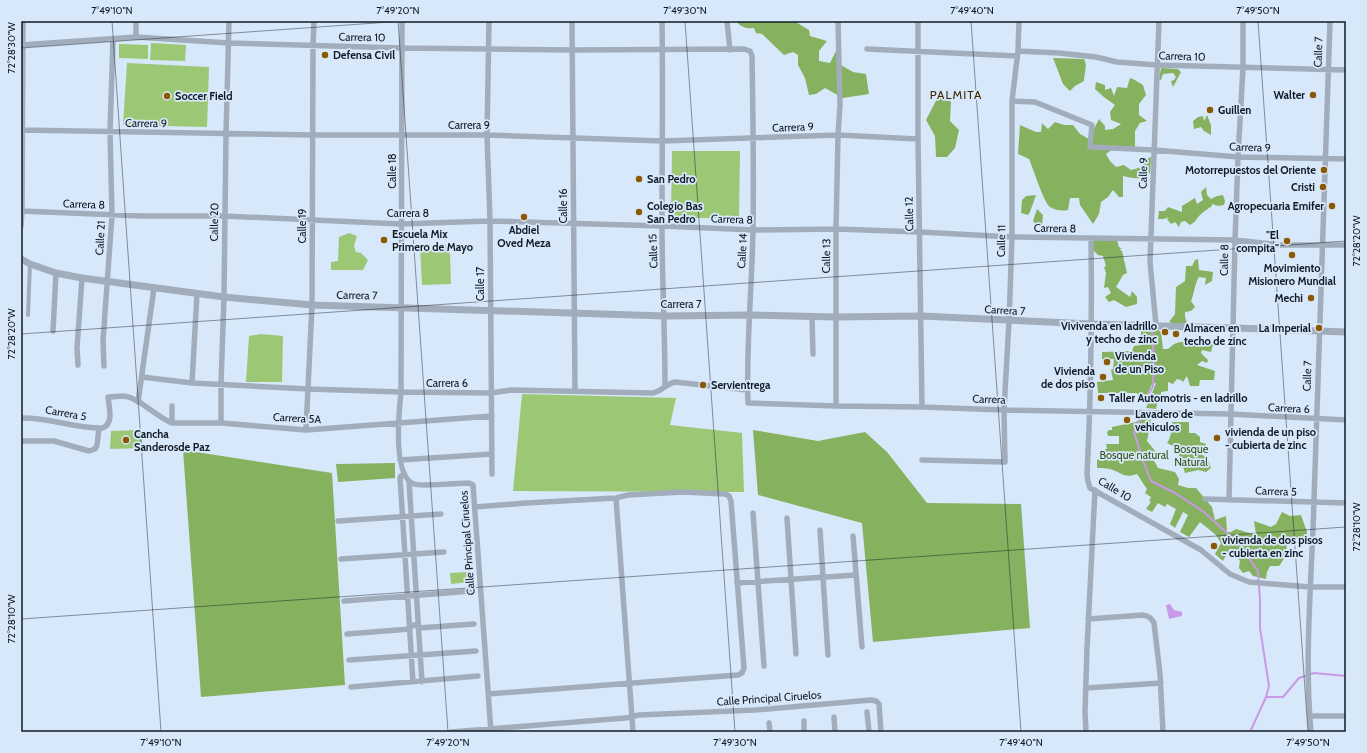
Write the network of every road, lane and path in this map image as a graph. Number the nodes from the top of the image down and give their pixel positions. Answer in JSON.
{"nodes":[{"id":1,"x":24,"y":21,"type":"edge"},
{"id":2,"x":136,"y":21,"type":"edge"},
{"id":3,"x":229,"y":21,"type":"edge"},
{"id":4,"x":314,"y":21,"type":"edge"},
{"id":5,"x":402,"y":21,"type":"edge"},
{"id":6,"x":489,"y":21,"type":"edge"},
{"id":7,"x":572,"y":21,"type":"edge"},
{"id":8,"x":662,"y":21,"type":"edge"},
{"id":9,"x":727,"y":21,"type":"edge"},
{"id":10,"x":918,"y":21,"type":"edge"},
{"id":11,"x":1019,"y":21,"type":"edge"},
{"id":12,"x":1159,"y":21,"type":"edge"},
{"id":13,"x":1243,"y":21,"type":"edge"},
{"id":14,"x":1330,"y":21,"type":"edge"},
{"id":15,"x":838,"y":24,"type":"edge"},
{"id":16,"x":136,"y":37,"type":"junction"},
{"id":17,"x":113,"y":39,"type":"junction"},
{"id":18,"x":229,"y":43,"type":"junction"},
{"id":19,"x":22,"y":45,"type":"edge"},
{"id":20,"x":313,"y":46,"type":"junction"},
{"id":21,"x":402,"y":48,"type":"junction"},
{"id":22,"x":488,"y":49,"type":"junction"},
{"id":23,"x":867,"y":49,"type":"dead end"},
{"id":24,"x":572,"y":50,"type":"junction"},
{"id":25,"x":662,"y":50,"type":"junction"},
{"id":26,"x":730,"y":50,"type":"junction"},
{"id":27,"x":750,"y":51,"type":"joint"},
{"id":28,"x":918,"y":51,"type":"junction"},
{"id":29,"x":1017,"y":54,"type":"junction"},
{"id":30,"x":1156,"y":65,"type":"junction"},
{"id":31,"x":1243,"y":68,"type":"junction"},
{"id":32,"x":1328,"y":69,"type":"junction"},
{"id":33,"x":1346,"y":70,"type":"edge"},
{"id":34,"x":1012,"y":101,"type":"junction"},
{"id":35,"x":22,"y":130,"type":"edge"},
{"id":36,"x":110,"y":132,"type":"junction"},
{"id":37,"x":226,"y":134,"type":"junction"},
{"id":38,"x":313,"y":135,"type":"junction"},
{"id":39,"x":402,"y":135,"type":"junction"},
{"id":40,"x":486,"y":135,"type":"junction"},
{"id":41,"x":838,"y":135,"type":"junction"},
{"id":42,"x":573,"y":138,"type":"junction"},
{"id":43,"x":753,"y":138,"type":"junction"},
{"id":44,"x":918,"y":139,"type":"junction"},
{"id":45,"x":663,"y":141,"type":"junction"},
{"id":46,"x":1154,"y":150,"type":"junction"},
{"id":47,"x":1238,"y":157,"type":"junction"},
{"id":48,"x":1325,"y":159,"type":"junction"},
{"id":49,"x":1346,"y":159,"type":"edge"},
{"id":50,"x":22,"y":211,"type":"edge"},
{"id":51,"x":112,"y":215,"type":"junction"},
{"id":52,"x":224,"y":216,"type":"junction"},
{"id":53,"x":312,"y":219,"type":"junction"},
{"id":54,"x":490,"y":221,"type":"junction"},
{"id":55,"x":574,"y":223,"type":"junction"},
{"id":56,"x":402,"y":224,"type":"junction"},
{"id":57,"x":21,"y":226,"type":"edge"},
{"id":58,"x":662,"y":226,"type":"junction"},
{"id":59,"x":836,"y":229,"type":"junction"},
{"id":60,"x":753,"y":230,"type":"junction"},
{"id":61,"x":920,"y":232,"type":"junction"},
{"id":62,"x":1012,"y":237,"type":"junction"},
{"id":63,"x":1091,"y":238,"type":"junction"},
{"id":64,"x":1151,"y":239,"type":"junction"},
{"id":65,"x":1235,"y":240,"type":"junction"},
{"id":66,"x":1322,"y":245,"type":"junction"},
{"id":67,"x":1346,"y":246,"type":"edge"},
{"id":68,"x":21,"y":259,"type":"edge"},
{"id":69,"x":30,"y":264,"type":"junction"},
{"id":70,"x":56,"y":273,"type":"junction"},
{"id":71,"x":82,"y":278,"type":"junction"},
{"id":72,"x":108,"y":281,"type":"junction"},
{"id":73,"x":154,"y":288,"type":"junction"},
{"id":74,"x":197,"y":294,"type":"junction"},
{"id":75,"x":224,"y":297,"type":"junction"},
{"id":76,"x":312,"y":305,"type":"junction"},
{"id":77,"x":401,"y":307,"type":"junction"},
{"id":78,"x":490,"y":310,"type":"junction"},
{"id":79,"x":574,"y":313,"type":"junction"},
{"id":80,"x":28,"y":315,"type":"dead end"},
{"id":81,"x":749,"y":315,"type":"junction"},
{"id":82,"x":665,"y":316,"type":"junction"},
{"id":83,"x":812,"y":316,"type":"junction"},
{"id":84,"x":921,"y":316,"type":"junction"},
{"id":85,"x":835,"y":317,"type":"junction"},
{"id":86,"x":1009,"y":321,"type":"junction"},
{"id":87,"x":1092,"y":324,"type":"junction"},
{"id":88,"x":1156,"y":325,"type":"junction"},
{"id":89,"x":1234,"y":328,"type":"junction"},
{"id":90,"x":53,"y":331,"type":"dead end"},
{"id":91,"x":1319,"y":331,"type":"junction"},
{"id":92,"x":1346,"y":332,"type":"edge"},
{"id":93,"x":813,"y":354,"type":"dead end"},
{"id":94,"x":78,"y":365,"type":"dead end"},
{"id":95,"x":104,"y":366,"type":"dead end"},
{"id":96,"x":142,"y":377,"type":"junction"},
{"id":97,"x":192,"y":383,"type":"junction"},
{"id":98,"x":220,"y":384,"type":"junction"},
{"id":99,"x":665,"y":385,"type":"junction"},
{"id":100,"x":308,"y":389,"type":"junction"},
{"id":101,"x":747,"y":390,"type":"junction"},
{"id":102,"x":575,"y":391,"type":"junction"},
{"id":103,"x":401,"y":392,"type":"junction"},
{"id":104,"x":491,"y":393,"type":"junction"},
{"id":105,"x":138,"y":402,"type":"junction"},
{"id":106,"x":748,"y":403,"type":"joint"},
{"id":107,"x":172,"y":406,"type":"dead end"},
{"id":108,"x":836,"y":406,"type":"junction"},
{"id":109,"x":922,"y":407,"type":"junction"},
{"id":110,"x":1004,"y":410,"type":"junction"},
{"id":111,"x":1090,"y":411,"type":"junction"},
{"id":112,"x":1230,"y":414,"type":"junction"},
{"id":113,"x":492,"y":416,"type":"junction"},
{"id":114,"x":21,"y":418,"type":"edge"},
{"id":115,"x":1315,"y":419,"type":"junction"},
{"id":116,"x":1346,"y":420,"type":"edge"},
{"id":117,"x":172,"y":423,"type":"junction"},
{"id":118,"x":220,"y":423,"type":"junction"},
{"id":119,"x":398,"y":423,"type":"junction"},
{"id":120,"x":108,"y":426,"type":"joint"},
{"id":121,"x":99,"y":428,"type":"junction"},
{"id":122,"x":306,"y":430,"type":"junction"},
{"id":123,"x":21,"y":441,"type":"edge"},
{"id":124,"x":492,"y":454,"type":"junction"},
{"id":125,"x":400,"y":460,"type":"junction"},
{"id":126,"x":922,"y":460,"type":"dead end"},
{"id":127,"x":404,"y":473,"type":"junction"},
{"id":128,"x":492,"y":474,"type":"dead end"},
{"id":129,"x":409,"y":481,"type":"junction"},
{"id":130,"x":409,"y":488,"type":"junction"},
{"id":131,"x":402,"y":489,"type":"junction"},
{"id":132,"x":1095,"y":490,"type":"junction"},
{"id":133,"x":616,"y":498,"type":"junction"},
{"id":134,"x":1206,"y":499,"type":"dead end"},
{"id":135,"x":1229,"y":499,"type":"junction"},
{"id":136,"x":1314,"y":502,"type":"junction"},
{"id":137,"x":1346,"y":503,"type":"edge"},
{"id":138,"x":475,"y":507,"type":"junction"},
{"id":139,"x":753,"y":513,"type":"dead end"},
{"id":140,"x":441,"y":514,"type":"dead end"},
{"id":141,"x":412,"y":516,"type":"junction"},
{"id":142,"x":403,"y":517,"type":"junction"},
{"id":143,"x":787,"y":518,"type":"dead end"},
{"id":144,"x":338,"y":521,"type":"dead end"},
{"id":145,"x":820,"y":530,"type":"dead end"},
{"id":146,"x":853,"y":536,"type":"dead end"},
{"id":147,"x":444,"y":552,"type":"dead end"},
{"id":148,"x":406,"y":554,"type":"junction"},
{"id":149,"x":414,"y":554,"type":"junction"},
{"id":150,"x":341,"y":559,"type":"dead end"},
{"id":151,"x":856,"y":575,"type":"junction"},
{"id":152,"x":823,"y":577,"type":"junction"},
{"id":153,"x":791,"y":579,"type":"junction"},
{"id":154,"x":758,"y":582,"type":"junction"},
{"id":155,"x":737,"y":583,"type":"junction"},
{"id":156,"x":1310,"y":587,"type":"junction"},
{"id":157,"x":1346,"y":587,"type":"edge"},
{"id":158,"x":472,"y":591,"type":"dead end"},
{"id":159,"x":408,"y":596,"type":"junction"},
{"id":160,"x":416,"y":596,"type":"junction"},
{"id":161,"x":344,"y":601,"type":"dead end"},
{"id":162,"x":1088,"y":618,"type":"junction"},
{"id":163,"x":474,"y":624,"type":"dead end"},
{"id":164,"x":419,"y":628,"type":"junction"},
{"id":165,"x":410,"y":629,"type":"junction"},
{"id":166,"x":347,"y":634,"type":"dead end"},
{"id":167,"x":862,"y":647,"type":"dead end"},
{"id":168,"x":476,"y":651,"type":"dead end"},
{"id":169,"x":796,"y":654,"type":"dead end"},
{"id":170,"x":420,"y":655,"type":"junction"},
{"id":171,"x":828,"y":655,"type":"dead end"},
{"id":172,"x":412,"y":656,"type":"junction"},
{"id":173,"x":349,"y":660,"type":"dead end"},
{"id":174,"x":764,"y":666,"type":"dead end"},
{"id":175,"x":478,"y":676,"type":"dead end"},
{"id":176,"x":413,"y":682,"type":"junction"},
{"id":177,"x":422,"y":682,"type":"junction"},
{"id":178,"x":630,"y":682,"type":"junction"},
{"id":179,"x":1161,"y":683,"type":"junction"},
{"id":180,"x":351,"y":687,"type":"dead end"},
{"id":181,"x":1086,"y":688,"type":"junction"},
{"id":182,"x":488,"y":694,"type":"junction"},
{"id":183,"x":867,"y":712,"type":"dead end"},
{"id":184,"x":1310,"y":716,"type":"junction"},
{"id":185,"x":1346,"y":716,"type":"edge"},
{"id":186,"x":632,"y":717,"type":"junction"},
{"id":187,"x":834,"y":717,"type":"dead end"},
{"id":188,"x":804,"y":721,"type":"dead end"},
{"id":189,"x":769,"y":723,"type":"dead end"},
{"id":190,"x":491,"y":731,"type":"edge"},
{"id":191,"x":451,"y":732,"type":"edge"},
{"id":192,"x":633,"y":732,"type":"edge"},
{"id":193,"x":770,"y":732,"type":"edge"},
{"id":194,"x":804,"y":732,"type":"edge"},
{"id":195,"x":835,"y":732,"type":"edge"},
{"id":196,"x":869,"y":732,"type":"edge"},
{"id":197,"x":881,"y":732,"type":"edge"},
{"id":198,"x":1086,"y":732,"type":"edge"},
{"id":199,"x":1163,"y":732,"type":"edge"},
{"id":200,"x":1312,"y":732,"type":"edge"}],
"edges":[{"from":1,"to":19,"type":"street"},
{"from":2,"to":16,"type":"street"},
{"from":3,"to":18,"type":"street","name":"Calle 20"},
{"from":4,"to":20,"type":"street","name":"Calle 19"},
{"from":5,"to":21,"type":"street","name":"Calle 18"},
{"from":6,"to":22,"type":"street","name":"Calle 17"},
{"from":7,"to":24,"type":"street","name":"Calle 16"},
{"from":8,"to":25,"type":"street","name":"Calle 15"},
{"from":9,"to":26,"type":"street"},
{"from":10,"to":28,"type":"street","name":"Calle 12"},
{"from":11,"to":29,"type":"street","name":"Calle 11"},
{"from":12,"to":30,"type":"street","name":"Calle 9"},
{"from":13,"to":31,"type":"street","name":"Calle 8"},
{"from":14,"to":32,"type":"street","name":"Calle 7"},
{"from":15,"to":41,"type":"street","name":"Calle 13"},
{"from":16,"to":17,"type":"street","name":"Carrera 10"},
{"from":16,"to":18,"type":"street","name":"Carrera 10"},
{"from":17,"to":19,"type":"street","name":"Carrera 10"},
{"from":17,"to":36,"type":"street","name":"Calle 21"},
{"from":18,"to":20,"type":"street","name":"Carrera 10"},
{"from":18,"to":37,"type":"street","name":"Calle 20"},
{"from":19,"to":35,"type":"street"},
{"from":20,"to":21,"type":"street","name":"Carrera 10"},
{"from":20,"to":38,"type":"street","name":"Calle 19"},
{"from":21,"to":22,"type":"street","name":"Carrera 10"},
{"from":21,"to":39,"type":"street","name":"Calle 18"},
{"from":22,"to":24,"type":"street","name":"Carrera 10"},
{"from":22,"to":40,"type":"street","name":"Calle 17"},
{"from":23,"to":28,"type":"street","name":"Carrera 10"},
{"from":24,"to":25,"type":"street","name":"Carrera 10"},
{"from":24,"to":42,"type":"street","name":"Calle 16"},
{"from":25,"to":26,"type":"street","name":"Carrera 10"},
{"from":25,"to":45,"type":"street","name":"Calle 15"},
{"from":26,"to":27,"type":"street","name":"Carrera 10"},
{"from":27,"to":43,"type":"street","name":"Calle 14"},
{"from":28,"to":29,"type":"street","name":"Carrera 10"},
{"from":28,"to":44,"type":"street","name":"Calle 12"},
{"from":29,"to":30,"type":"street","name":"Carrera 10"},
{"from":29,"to":34,"type":"street","name":"Calle 11"},
{"from":30,"to":31,"type":"street","name":"Carrera 10"},
{"from":30,"to":46,"type":"street","name":"Calle 9"},
{"from":31,"to":32,"type":"street","name":"Carrera 10"},
{"from":31,"to":47,"type":"street","name":"Calle 8"},
{"from":32,"to":33,"type":"street","name":"Carrera 10"},
{"from":32,"to":48,"type":"street","name":"Calle 7"},
{"from":34,"to":46,"type":"street","name":"Carrera 9"},
{"from":34,"to":62,"type":"street","name":"Calle 11"},
{"from":35,"to":36,"type":"street","name":"Carrera 9"},
{"from":35,"to":50,"type":"street"},
{"from":36,"to":37,"type":"street","name":"Carrera 9"},
{"from":36,"to":51,"type":"street","name":"Calle 21"},
{"from":37,"to":38,"type":"street","name":"Carrera 9"},
{"from":37,"to":52,"type":"street","name":"Calle 20"},
{"from":38,"to":39,"type":"street","name":"Carrera 9"},
{"from":38,"to":53,"type":"street","name":"Calle 19"},
{"from":39,"to":40,"type":"street","name":"Carrera 9"},
{"from":39,"to":56,"type":"street","name":"Calle 18"},
{"from":40,"to":42,"type":"street","name":"Carrera 9"},
{"from":40,"to":54,"type":"street","name":"Calle 17"},
{"from":41,"to":43,"type":"street","name":"Carrera 9"},
{"from":41,"to":44,"type":"street","name":"Carrera 9"},
{"from":41,"to":59,"type":"street","name":"Calle 13"},
{"from":42,"to":45,"type":"street","name":"Carrera 9"},
{"from":42,"to":55,"type":"street","name":"Calle 16"},
{"from":43,"to":45,"type":"street","name":"Carrera 9"},
{"from":43,"to":60,"type":"street","name":"Calle 14"},
{"from":44,"to":61,"type":"street","name":"Calle 12"},
{"from":45,"to":58,"type":"street","name":"Calle 15"},
{"from":46,"to":47,"type":"street","name":"Carrera 9"},
{"from":46,"to":64,"type":"street","name":"Calle 9"},
{"from":47,"to":48,"type":"street","name":"Carrera 9"},
{"from":47,"to":65,"type":"street","name":"Calle 8"},
{"from":48,"to":49,"type":"street","name":"Carrera 9"},
{"from":48,"to":66,"type":"street","name":"Calle 7"},
{"from":50,"to":51,"type":"street","name":"Carrera 8"},
{"from":50,"to":57,"type":"street"},
{"from":51,"to":52,"type":"street","name":"Carrera 8"},
{"from":51,"to":72,"type":"street","name":"Calle 21"},
{"from":52,"to":53,"type":"street","name":"Carrera 8"},
{"from":52,"to":75,"type":"street","name":"Calle 20"},
{"from":53,"to":56,"type":"street","name":"Carrera 8"},
{"from":53,"to":76,"type":"street","name":"Calle 19"},
{"from":54,"to":55,"type":"street","name":"Carrera 8"},
{"from":54,"to":56,"type":"street","name":"Carrera 8"},
{"from":54,"to":78,"type":"street","name":"Calle 17"},
{"from":55,"to":58,"type":"street","name":"Carrera 8"},
{"from":55,"to":79,"type":"street","name":"Calle 16"},
{"from":56,"to":77,"type":"street","name":"Calle 18"},
{"from":58,"to":60,"type":"street","name":"Carrera 8"},
{"from":58,"to":82,"type":"street","name":"Calle 15"},
{"from":59,"to":60,"type":"street","name":"Carrera 8"},
{"from":59,"to":61,"type":"street","name":"Carrera 8"},
{"from":59,"to":85,"type":"street","name":"Calle 13"},
{"from":60,"to":81,"type":"street","name":"Calle 14"},
{"from":61,"to":62,"type":"street","name":"Carrera 8"},
{"from":61,"to":84,"type":"street","name":"Calle 12"},
{"from":62,"to":63,"type":"street","name":"Carrera 8"},
{"from":62,"to":86,"type":"street","name":"Calle 11"},
{"from":63,"to":64,"type":"street","name":"Carrera 8"},
{"from":63,"to":87,"type":"street","name":"Calle 10"},
{"from":64,"to":65,"type":"street","name":"Carrera 8"},
{"from":64,"to":88,"type":"street","name":"Calle 9"},
{"from":65,"to":66,"type":"street","name":"Carrera 8"},
{"from":65,"to":89,"type":"street","name":"Calle 8"},
{"from":66,"to":67,"type":"street","name":"Carrera 8"},
{"from":66,"to":91,"type":"street","name":"Calle 7"},
{"from":68,"to":69,"type":"street","name":"Carrera 7"},
{"from":69,"to":70,"type":"street","name":"Carrera 7"},
{"from":69,"to":80,"type":"street"},
{"from":70,"to":71,"type":"street","name":"Carrera 7"},
{"from":70,"to":90,"type":"street"},
{"from":71,"to":72,"type":"street","name":"Carrera 7"},
{"from":71,"to":94,"type":"street"},
{"from":72,"to":73,"type":"street","name":"Carrera 7"},
{"from":72,"to":95,"type":"street","name":"Calle 21"},
{"from":73,"to":74,"type":"street","name":"Carrera 7"},
{"from":73,"to":96,"type":"street"},
{"from":74,"to":75,"type":"street","name":"Carrera 7"},
{"from":74,"to":97,"type":"street"},
{"from":75,"to":76,"type":"street","name":"Carrera 7"},
{"from":75,"to":98,"type":"street","name":"Calle 20"},
{"from":76,"to":77,"type":"street","name":"Carrera 7"},
{"from":76,"to":100,"type":"street","name":"Calle 19"},
{"from":77,"to":78,"type":"street","name":"Carrera 7"},
{"from":77,"to":103,"type":"street","name":"Calle 18"},
{"from":78,"to":79,"type":"street","name":"Carrera 7"},
{"from":78,"to":104,"type":"street","name":"Calle 17"},
{"from":79,"to":82,"type":"street","name":"Carrera 7"},
{"from":79,"to":102,"type":"street","name":"Calle 16"},
{"from":81,"to":82,"type":"street","name":"Carrera 7"},
{"from":81,"to":83,"type":"street","name":"Carrera 7"},
{"from":81,"to":101,"type":"street","name":"Calle 14"},
{"from":82,"to":99,"type":"street","name":"Calle 15"},
{"from":83,"to":85,"type":"street","name":"Carrera 7"},
{"from":83,"to":93,"type":"street"},
{"from":84,"to":85,"type":"street","name":"Carrera 7"},
{"from":84,"to":86,"type":"street","name":"Carrera 7"},
{"from":84,"to":109,"type":"street","name":"Calle 12"},
{"from":85,"to":108,"type":"street","name":"Calle 13"},
{"from":86,"to":87,"type":"street","name":"Carrera 7"},
{"from":86,"to":110,"type":"street","name":"Calle 11"},
{"from":87,"to":88,"type":"street","name":"Carrera 7"},
{"from":87,"to":111,"type":"street","name":"Calle 10"},
{"from":88,"to":89,"type":"street","name":"Carrera 7"},
{"from":89,"to":91,"type":"street","name":"Carrera 7"},
{"from":89,"to":112,"type":"street","name":"Calle 8"},
{"from":91,"to":92,"type":"street","name":"Carrera 7"},
{"from":91,"to":115,"type":"street","name":"Calle 7"},
{"from":96,"to":97,"type":"street","name":"Carrera 6"},
{"from":96,"to":105,"type":"street"},
{"from":97,"to":98,"type":"street","name":"Carrera 6"},
{"from":98,"to":100,"type":"street","name":"Carrera 6"},
{"from":98,"to":118,"type":"street","name":"Calle 20"},
{"from":99,"to":101,"type":"street","name":"Carrera 6"},
{"from":99,"to":102,"type":"street","name":"Carrera 6"},
{"from":100,"to":103,"type":"street","name":"Carrera 6"},
{"from":100,"to":122,"type":"street","name":"Calle 19"},
{"from":101,"to":106,"type":"street","name":"Calle 14"},
{"from":102,"to":104,"type":"street","name":"Carrera 6"},
{"from":103,"to":104,"type":"street","name":"Carrera 6"},
{"from":103,"to":119,"type":"street"},
{"from":104,"to":113,"type":"street","name":"Calle 17"},
{"from":105,"to":117,"type":"street","name":"Carrera 5A"},
{"from":105,"to":120,"type":"street","name":"Carrera 5A"},
{"from":106,"to":108,"type":"street","name":"Carrera"},
{"from":107,"to":117,"type":"street"},
{"from":108,"to":109,"type":"street","name":"Carrera"},
{"from":109,"to":110,"type":"street","name":"Carrera"},
{"from":110,"to":111,"type":"street","name":"Carrera"},
{"from":110,"to":126,"type":"street","name":"Calle 11"},
{"from":111,"to":112,"type":"street","name":"Carrera"},
{"from":111,"to":132,"type":"street","name":"Calle 10"},
{"from":112,"to":115,"type":"street","name":"Carrera 6"},
{"from":112,"to":135,"type":"street","name":"Calle 8"},
{"from":113,"to":119,"type":"street","name":"Carrera 5A"},
{"from":113,"to":124,"type":"street","name":"Calle 17"},
{"from":114,"to":121,"type":"street","name":"Carrera 5"},
{"from":115,"to":116,"type":"street","name":"Carrera 6"},
{"from":115,"to":136,"type":"street","name":"Calle 7"},
{"from":117,"to":118,"type":"street","name":"Carrera 5A"},
{"from":118,"to":122,"type":"street","name":"Carrera 5A"},
{"from":119,"to":122,"type":"street","name":"Carrera 5A"},
{"from":119,"to":125,"type":"street"},
{"from":120,"to":121,"type":"street","name":"Carrera 5"},
{"from":121,"to":123,"type":"street"},
{"from":124,"to":125,"type":"street"},
{"from":124,"to":128,"type":"street","name":"Calle 17"},
{"from":125,"to":127,"type":"street"},
{"from":127,"to":129,"type":"street"},
{"from":127,"to":131,"type":"street"},
{"from":129,"to":130,"type":"street"},
{"from":129,"to":138,"type":"street","name":"Calle Principal Ciruelos"},
{"from":130,"to":131,"type":"street"},
{"from":130,"to":141,"type":"street"},
{"from":131,"to":142,"type":"street"},
{"from":132,"to":156,"type":"street","name":"Calle 10"},
{"from":132,"to":162,"type":"street"},
{"from":133,"to":138,"type":"street"},
{"from":133,"to":155,"type":"street"},
{"from":133,"to":178,"type":"street"},
{"from":134,"to":135,"type":"street","name":"Carrera 5"},
{"from":135,"to":136,"type":"street","name":"Carrera 5"},
{"from":136,"to":137,"type":"street","name":"Carrera 5"},
{"from":136,"to":156,"type":"street","name":"Calle 7"},
{"from":138,"to":182,"type":"street","name":"Calle Principal Ciruelos"},
{"from":139,"to":154,"type":"street"},
{"from":140,"to":141,"type":"street"},
{"from":141,"to":142,"type":"street"},
{"from":141,"to":149,"type":"street"},
{"from":142,"to":144,"type":"street"},
{"from":142,"to":148,"type":"street"},
{"from":143,"to":153,"type":"street"},
{"from":145,"to":152,"type":"street"},
{"from":146,"to":151,"type":"street"},
{"from":147,"to":149,"type":"street"},
{"from":148,"to":149,"type":"street"},
{"from":148,"to":150,"type":"street"},
{"from":148,"to":159,"type":"street"},
{"from":149,"to":160,"type":"street"},
{"from":151,"to":152,"type":"street"},
{"from":151,"to":167,"type":"street"},
{"from":152,"to":153,"type":"street"},
{"from":152,"to":171,"type":"street"},
{"from":153,"to":154,"type":"street"},
{"from":153,"to":169,"type":"street"},
{"from":154,"to":155,"type":"street"},
{"from":154,"to":174,"type":"street"},
{"from":155,"to":178,"type":"street"},
{"from":156,"to":157,"type":"street","name":"Calle 10"},
{"from":156,"to":184,"type":"street","name":"Calle 7"},
{"from":158,"to":160,"type":"street"},
{"from":159,"to":160,"type":"street"},
{"from":159,"to":161,"type":"street"},
{"from":159,"to":165,"type":"street"},
{"from":160,"to":164,"type":"street"},
{"from":162,"to":179,"type":"street"},
{"from":162,"to":181,"type":"street"},
{"from":163,"to":164,"type":"street"},
{"from":164,"to":165,"type":"street"},
{"from":164,"to":170,"type":"street"},
{"from":165,"to":166,"type":"street"},
{"from":165,"to":172,"type":"street"},
{"from":168,"to":170,"type":"street"},
{"from":170,"to":172,"type":"street"},
{"from":170,"to":177,"type":"street"},
{"from":172,"to":173,"type":"street"},
{"from":172,"to":176,"type":"street"},
{"from":175,"to":177,"type":"street"},
{"from":176,"to":177,"type":"street"},
{"from":176,"to":180,"type":"street"},
{"from":178,"to":182,"type":"street"},
{"from":178,"to":186,"type":"street"},
{"from":179,"to":181,"type":"street"},
{"from":179,"to":199,"type":"street"},
{"from":181,"to":198,"type":"street"},
{"from":182,"to":190,"type":"street","name":"Calle Principal Ciruelos"},
{"from":183,"to":196,"type":"street"},
{"from":184,"to":185,"type":"street"},
{"from":184,"to":200,"type":"street","name":"Calle 7"},
{"from":186,"to":190,"type":"street"},
{"from":186,"to":192,"type":"street"},
{"from":186,"to":197,"type":"street","name":"Calle Principal Ciruelos"},
{"from":187,"to":195,"type":"street"},
{"from":188,"to":194,"type":"street"},
{"from":189,"to":193,"type":"street"},
{"from":190,"to":191,"type":"street"}]}
